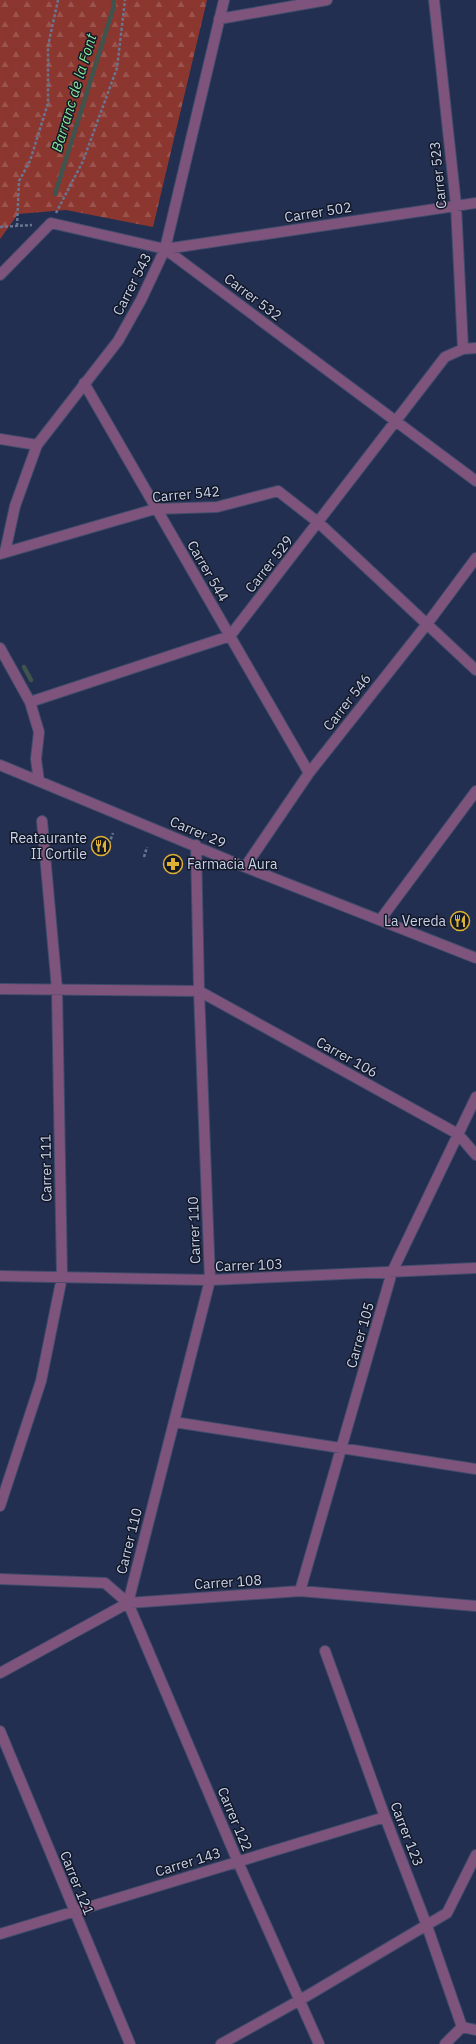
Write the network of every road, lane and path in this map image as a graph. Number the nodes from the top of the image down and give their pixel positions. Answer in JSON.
{"nodes":[{"id":1,"x":58,"y":0,"type":"edge"},
{"id":2,"x":126,"y":0,"type":"edge"},
{"id":3,"x":224,"y":0,"type":"edge"},
{"id":4,"x":327,"y":0,"type":"edge"},
{"id":5,"x":434,"y":0,"type":"edge"},
{"id":6,"x":219,"y":19,"type":"junction"},
{"id":7,"x":476,"y":203,"type":"edge"},
{"id":8,"x":456,"y":205,"type":"junction"},
{"id":9,"x":51,"y":223,"type":"junction"},
{"id":10,"x":17,"y":226,"type":"junction"},
{"id":11,"x":0,"y":227,"type":"edge"},
{"id":12,"x":165,"y":249,"type":"junction"},
{"id":13,"x":0,"y":275,"type":"edge"},
{"id":14,"x":476,"y":348,"type":"edge"},
{"id":15,"x":463,"y":349,"type":"junction"},
{"id":16,"x":84,"y":383,"type":"junction"},
{"id":17,"x":396,"y":421,"type":"junction"},
{"id":18,"x":0,"y":439,"type":"edge"},
{"id":19,"x":37,"y":445,"type":"junction"},
{"id":20,"x":476,"y":481,"type":"edge"},
{"id":21,"x":155,"y":509,"type":"junction"},
{"id":22,"x":319,"y":523,"type":"junction"},
{"id":23,"x":3,"y":553,"type":"edge"},
{"id":24,"x":476,"y":558,"type":"edge"},
{"id":25,"x":427,"y":624,"type":"junction"},
{"id":26,"x":230,"y":636,"type":"junction"},
{"id":27,"x":0,"y":648,"type":"edge"},
{"id":28,"x":476,"y":670,"type":"edge"},
{"id":29,"x":30,"y":702,"type":"junction"},
{"id":30,"x":0,"y":764,"type":"edge"},
{"id":31,"x":309,"y":773,"type":"junction"},
{"id":32,"x":39,"y":781,"type":"junction"},
{"id":33,"x":476,"y":791,"type":"edge"},
{"id":34,"x":42,"y":821,"type":"dead end"},
{"id":35,"x":113,"y":833,"type":"dead end"},
{"id":36,"x":109,"y":844,"type":"dead end"},
{"id":37,"x":196,"y":845,"type":"junction"},
{"id":38,"x":147,"y":847,"type":"dead end"},
{"id":39,"x":144,"y":857,"type":"dead end"},
{"id":40,"x":245,"y":867,"type":"junction"},
{"id":41,"x":380,"y":920,"type":"junction"},
{"id":42,"x":476,"y":958,"type":"edge"},
{"id":43,"x":0,"y":989,"type":"edge"},
{"id":44,"x":57,"y":989,"type":"junction"},
{"id":45,"x":199,"y":991,"type":"junction"},
{"id":46,"x":476,"y":1097,"type":"edge"},
{"id":47,"x":458,"y":1134,"type":"junction"},
{"id":48,"x":476,"y":1155,"type":"edge"},
{"id":49,"x":476,"y":1268,"type":"edge"},
{"id":50,"x":392,"y":1272,"type":"junction"},
{"id":51,"x":0,"y":1276,"type":"edge"},
{"id":52,"x":62,"y":1277,"type":"junction"},
{"id":53,"x":210,"y":1280,"type":"junction"},
{"id":54,"x":174,"y":1422,"type":"junction"},
{"id":55,"x":340,"y":1448,"type":"junction"},
{"id":56,"x":476,"y":1469,"type":"edge"},
{"id":57,"x":0,"y":1506,"type":"edge"},
{"id":58,"x":0,"y":1578,"type":"edge"},
{"id":59,"x":300,"y":1591,"type":"junction"},
{"id":60,"x":128,"y":1603,"type":"junction"},
{"id":61,"x":476,"y":1606,"type":"edge"},
{"id":62,"x":325,"y":1651,"type":"dead end"},
{"id":63,"x":0,"y":1674,"type":"edge"},
{"id":64,"x":0,"y":1731,"type":"edge"},
{"id":65,"x":385,"y":1817,"type":"junction"},
{"id":66,"x":476,"y":1855,"type":"edge"},
{"id":67,"x":238,"y":1862,"type":"junction"},
{"id":68,"x":74,"y":1912,"type":"junction"},
{"id":69,"x":427,"y":1926,"type":"junction"},
{"id":70,"x":0,"y":1934,"type":"edge"},
{"id":71,"x":300,"y":2000,"type":"junction"},
{"id":72,"x":462,"y":2027,"type":"junction"},
{"id":73,"x":476,"y":2030,"type":"edge"},
{"id":74,"x":130,"y":2044,"type":"edge"},
{"id":75,"x":221,"y":2044,"type":"edge"},
{"id":76,"x":319,"y":2044,"type":"edge"},
{"id":77,"x":445,"y":2044,"type":"edge"}],
"edges":[{"from":1,"to":10,"type":"path"},
{"from":2,"to":9,"type":"path"},
{"from":3,"to":6,"type":"street","name":"Carrer 543"},
{"from":4,"to":6,"type":"street"},
{"from":5,"to":8,"type":"street","name":"Carrer 523"},
{"from":6,"to":12,"type":"street","name":"Carrer 543"},
{"from":7,"to":8,"type":"street","name":"Carrer 502"},
{"from":8,"to":12,"type":"street","name":"Carrer 502"},
{"from":8,"to":15,"type":"street","name":"Carrer 523"},
{"from":9,"to":10,"type":"path"},
{"from":9,"to":12,"type":"street","name":"Carrer 532"},
{"from":9,"to":13,"type":"street"},
{"from":10,"to":11,"type":"path"},
{"from":12,"to":16,"type":"street","name":"Carrer 543"},
{"from":12,"to":17,"type":"street","name":"Carrer 532"},
{"from":14,"to":15,"type":"street","name":"Carrer 529"},
{"from":15,"to":17,"type":"street","name":"Carrer 529"},
{"from":16,"to":19,"type":"street","name":"Carrer 543"},
{"from":16,"to":21,"type":"street","name":"Carrer 544"},
{"from":17,"to":20,"type":"street","name":"Carrer 532"},
{"from":17,"to":22,"type":"street","name":"Carrer 529"},
{"from":18,"to":19,"type":"street"},
{"from":19,"to":23,"type":"street","name":"Carrer 543"},
{"from":21,"to":22,"type":"street","name":"Carrer 542"},
{"from":21,"to":23,"type":"street","name":"Carrer 542"},
{"from":21,"to":26,"type":"street","name":"Carrer 544"},
{"from":22,"to":25,"type":"street"},
{"from":22,"to":26,"type":"street","name":"Carrer 529"},
{"from":24,"to":25,"type":"street","name":"Carrer 546"},
{"from":25,"to":28,"type":"street"},
{"from":25,"to":31,"type":"street","name":"Carrer 546"},
{"from":26,"to":29,"type":"street"},
{"from":26,"to":31,"type":"street","name":"Carrer 544"},
{"from":27,"to":29,"type":"street"},
{"from":29,"to":32,"type":"street"},
{"from":30,"to":32,"type":"street","name":"Carrer 29"},
{"from":31,"to":40,"type":"street","name":"Carrer 546"},
{"from":32,"to":37,"type":"street","name":"Carrer 29"},
{"from":33,"to":41,"type":"street"},
{"from":34,"to":44,"type":"street","name":"Carrer 111"},
{"from":35,"to":36,"type":"path"},
{"from":37,"to":40,"type":"street","name":"Carrer 29"},
{"from":37,"to":45,"type":"street","name":"Carrer 110"},
{"from":38,"to":39,"type":"path"},
{"from":40,"to":41,"type":"street","name":"Carrer 29"},
{"from":41,"to":42,"type":"street","name":"Carrer 29"},
{"from":43,"to":44,"type":"street"},
{"from":44,"to":45,"type":"street"},
{"from":44,"to":52,"type":"street","name":"Carrer 111"},
{"from":45,"to":47,"type":"street","name":"Carrer 106"},
{"from":45,"to":53,"type":"street","name":"Carrer 110"},
{"from":46,"to":47,"type":"street","name":"Carrer 105"},
{"from":47,"to":48,"type":"street","name":"Carrer 106"},
{"from":47,"to":50,"type":"street","name":"Carrer 105"},
{"from":49,"to":50,"type":"street","name":"Carrer 103"},
{"from":50,"to":53,"type":"street","name":"Carrer 103"},
{"from":50,"to":55,"type":"street","name":"Carrer 105"},
{"from":51,"to":52,"type":"street","name":"Carrer 103"},
{"from":52,"to":53,"type":"street","name":"Carrer 103"},
{"from":52,"to":57,"type":"street","name":"Carrer 111"},
{"from":53,"to":54,"type":"street","name":"Carrer 110"},
{"from":54,"to":55,"type":"street"},
{"from":54,"to":60,"type":"street","name":"Carrer 110"},
{"from":55,"to":56,"type":"street"},
{"from":55,"to":59,"type":"street","name":"Carrer 105"},
{"from":58,"to":60,"type":"street"},
{"from":59,"to":60,"type":"street","name":"Carrer 108"},
{"from":59,"to":61,"type":"street","name":"Carrer 108"},
{"from":60,"to":63,"type":"street","name":"Carrer 108"},
{"from":60,"to":67,"type":"street","name":"Carrer 122"},
{"from":62,"to":65,"type":"street","name":"Carrer 123"},
{"from":64,"to":68,"type":"street","name":"Carrer 121"},
{"from":65,"to":67,"type":"street","name":"Carrer 143"},
{"from":65,"to":69,"type":"street","name":"Carrer 123"},
{"from":66,"to":69,"type":"street"},
{"from":67,"to":68,"type":"street","name":"Carrer 143"},
{"from":67,"to":71,"type":"street","name":"Carrer 122"},
{"from":68,"to":70,"type":"street","name":"Carrer 143"},
{"from":68,"to":74,"type":"street","name":"Carrer 121"},
{"from":69,"to":71,"type":"street"},
{"from":69,"to":72,"type":"street","name":"Carrer 123"},
{"from":71,"to":75,"type":"street"},
{"from":71,"to":76,"type":"street","name":"Carrer 122"},
{"from":72,"to":73,"type":"street"},
{"from":72,"to":77,"type":"street"}]}
